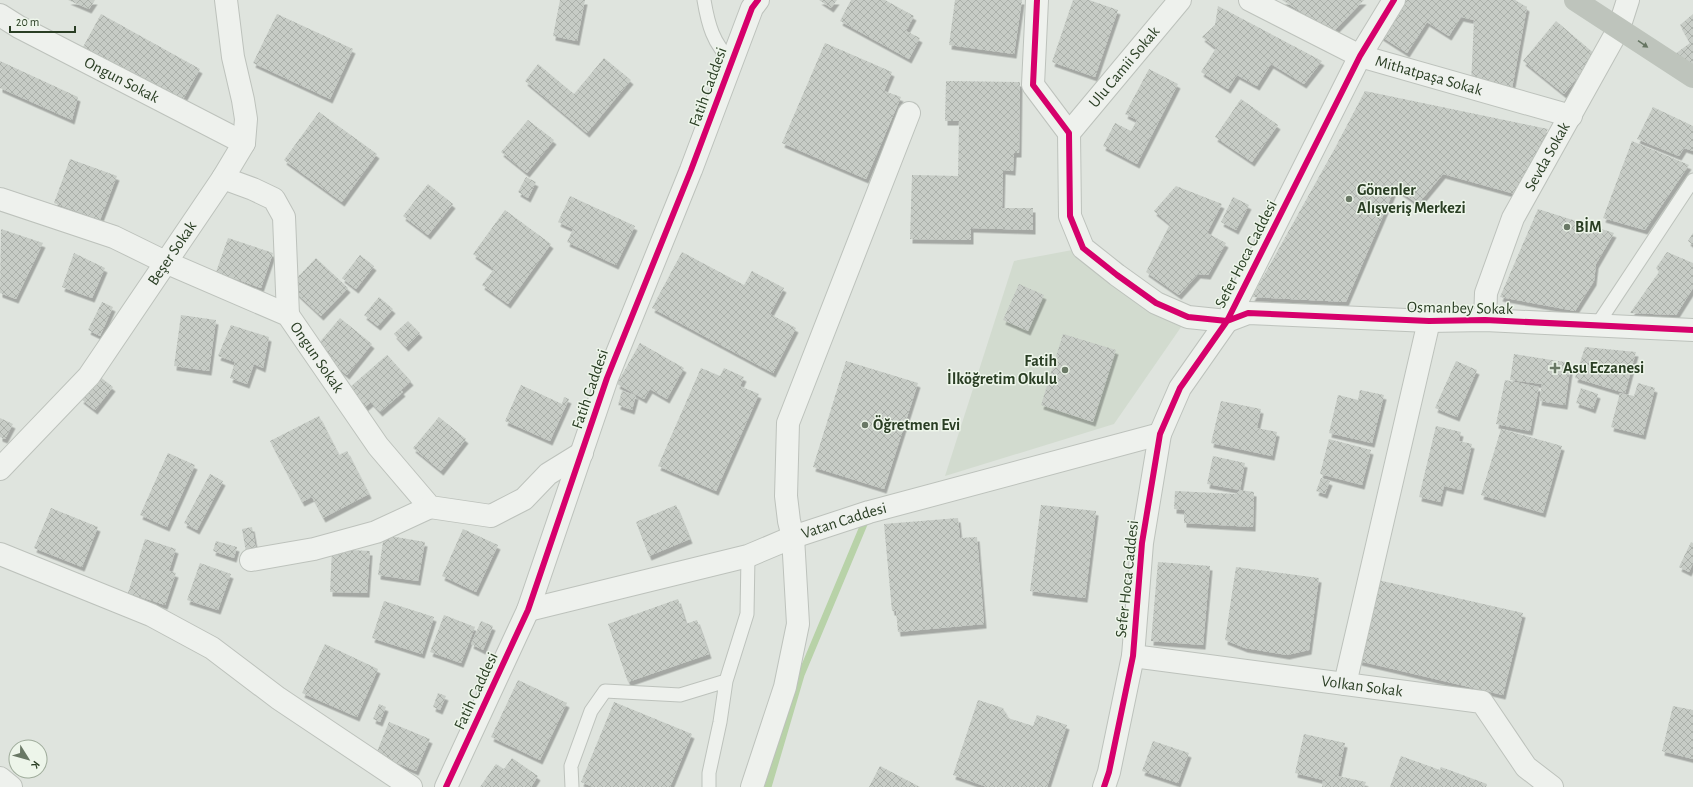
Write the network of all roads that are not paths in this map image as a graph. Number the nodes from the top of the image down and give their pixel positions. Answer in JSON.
{"nodes":[{"id":1,"x":226,"y":0,"type":"edge"},
{"id":2,"x":704,"y":0,"type":"edge"},
{"id":3,"x":758,"y":0,"type":"edge"},
{"id":4,"x":1038,"y":0,"type":"edge"},
{"id":5,"x":1180,"y":0,"type":"edge"},
{"id":6,"x":1250,"y":0,"type":"edge"},
{"id":7,"x":1394,"y":0,"type":"edge"},
{"id":8,"x":1575,"y":0,"type":"edge"},
{"id":9,"x":1628,"y":0,"type":"edge"},
{"id":10,"x":0,"y":15,"type":"edge"},
{"id":11,"x":1619,"y":28,"type":"junction"},
{"id":12,"x":1360,"y":56,"type":"junction"},
{"id":13,"x":732,"y":61,"type":"junction"},
{"id":14,"x":1693,"y":77,"type":"edge"},
{"id":15,"x":909,"y":113,"type":"dead end"},
{"id":16,"x":1571,"y":116,"type":"junction"},
{"id":17,"x":1069,"y":133,"type":"junction"},
{"id":18,"x":244,"y":143,"type":"junction"},
{"id":19,"x":223,"y":178,"type":"junction"},
{"id":20,"x":1693,"y":180,"type":"edge"},
{"id":21,"x":0,"y":200,"type":"edge"},
{"id":22,"x":165,"y":262,"type":"junction"},
{"id":23,"x":288,"y":315,"type":"junction"},
{"id":24,"x":1485,"y":320,"type":"junction"},
{"id":25,"x":1227,"y":321,"type":"junction"},
{"id":26,"x":1429,"y":321,"type":"junction"},
{"id":27,"x":1597,"y":326,"type":"junction"},
{"id":28,"x":1693,"y":330,"type":"edge"},
{"id":29,"x":1160,"y":434,"type":"junction"},
{"id":30,"x":582,"y":453,"type":"junction"},
{"id":31,"x":0,"y":469,"type":"edge"},
{"id":32,"x":430,"y":507,"type":"junction"},
{"id":33,"x":793,"y":537,"type":"junction"},
{"id":34,"x":0,"y":554,"type":"edge"},
{"id":35,"x":748,"y":556,"type":"junction"},
{"id":36,"x":251,"y":560,"type":"dead end"},
{"id":37,"x":528,"y":610,"type":"junction"},
{"id":38,"x":1133,"y":656,"type":"junction"},
{"id":39,"x":726,"y":680,"type":"junction"},
{"id":40,"x":1345,"y":684,"type":"junction"},
{"id":41,"x":0,"y":778,"type":"edge"},
{"id":42,"x":11,"y":787,"type":"edge"},
{"id":43,"x":411,"y":787,"type":"edge"},
{"id":44,"x":446,"y":787,"type":"edge"},
{"id":45,"x":572,"y":787,"type":"edge"},
{"id":46,"x":709,"y":787,"type":"edge"},
{"id":47,"x":752,"y":787,"type":"edge"},
{"id":48,"x":1104,"y":787,"type":"edge"},
{"id":49,"x":1552,"y":787,"type":"edge"}],
"edges":[{"from":1,"to":18,"type":"street","name":"Beşer Sokak"},
{"from":2,"to":13,"type":"lane"},
{"from":3,"to":13,"type":"street","name":"Fatih Caddesi"},
{"from":4,"to":17,"type":"street"},
{"from":5,"to":17,"type":"street","name":"Ulu Camii Sokak"},
{"from":6,"to":12,"type":"street","name":"Mithatpaşa Sokak"},
{"from":7,"to":12,"type":"street","name":"Sefer Hoca Caddesi"},
{"from":8,"to":11,"type":"main road"},
{"from":9,"to":11,"type":"street","name":"Sevda Sokak"},
{"from":10,"to":18,"type":"street","name":"Ongun Sokak"},
{"from":11,"to":14,"type":"main road","one_way":true},
{"from":11,"to":16,"type":"street","name":"Sevda Sokak"},
{"from":12,"to":16,"type":"street","name":"Mithatpaşa Sokak"},
{"from":12,"to":25,"type":"street","name":"Sefer Hoca Caddesi"},
{"from":13,"to":30,"type":"street","name":"Fatih Caddesi"},
{"from":15,"to":33,"type":"street"},
{"from":16,"to":24,"type":"street","name":"Sevda Sokak"},
{"from":17,"to":25,"type":"street"},
{"from":18,"to":19,"type":"street","name":"Beşer Sokak"},
{"from":19,"to":22,"type":"street","name":"Beşer Sokak"},
{"from":19,"to":23,"type":"street"},
{"from":20,"to":27,"type":"lane"},
{"from":21,"to":22,"type":"street","name":"Ongun Sokak"},
{"from":22,"to":23,"type":"street","name":"Ongun Sokak"},
{"from":22,"to":31,"type":"street","name":"Beşer Sokak"},
{"from":23,"to":32,"type":"street","name":"Ongun Sokak"},
{"from":24,"to":26,"type":"street","name":"Osmanbey Sokak"},
{"from":24,"to":27,"type":"street","name":"Osmanbey Sokak"},
{"from":25,"to":26,"type":"street","name":"Osmanbey Sokak"},
{"from":25,"to":29,"type":"street","name":"Sefer Hoca Caddesi"},
{"from":26,"to":40,"type":"street"},
{"from":27,"to":28,"type":"street","name":"Osmanbey Sokak"},
{"from":29,"to":33,"type":"street","name":"Vatan Caddesi"},
{"from":29,"to":38,"type":"street","name":"Sefer Hoca Caddesi"},
{"from":30,"to":32,"type":"street"},
{"from":30,"to":37,"type":"street","name":"Fatih Caddesi"},
{"from":32,"to":36,"type":"street"},
{"from":33,"to":35,"type":"street","name":"Vatan Caddesi"},
{"from":33,"to":47,"type":"street"},
{"from":34,"to":43,"type":"street"},
{"from":35,"to":37,"type":"street","name":"Vatan Caddesi"},
{"from":35,"to":39,"type":"lane"},
{"from":37,"to":44,"type":"street","name":"Fatih Caddesi"},
{"from":38,"to":40,"type":"street","name":"Volkan Sokak"},
{"from":38,"to":48,"type":"street","name":"Sefer Hoca Caddesi"},
{"from":39,"to":45,"type":"lane"},
{"from":39,"to":46,"type":"lane"},
{"from":40,"to":49,"type":"street","name":"Volkan Sokak"},
{"from":41,"to":42,"type":"street"}]}
